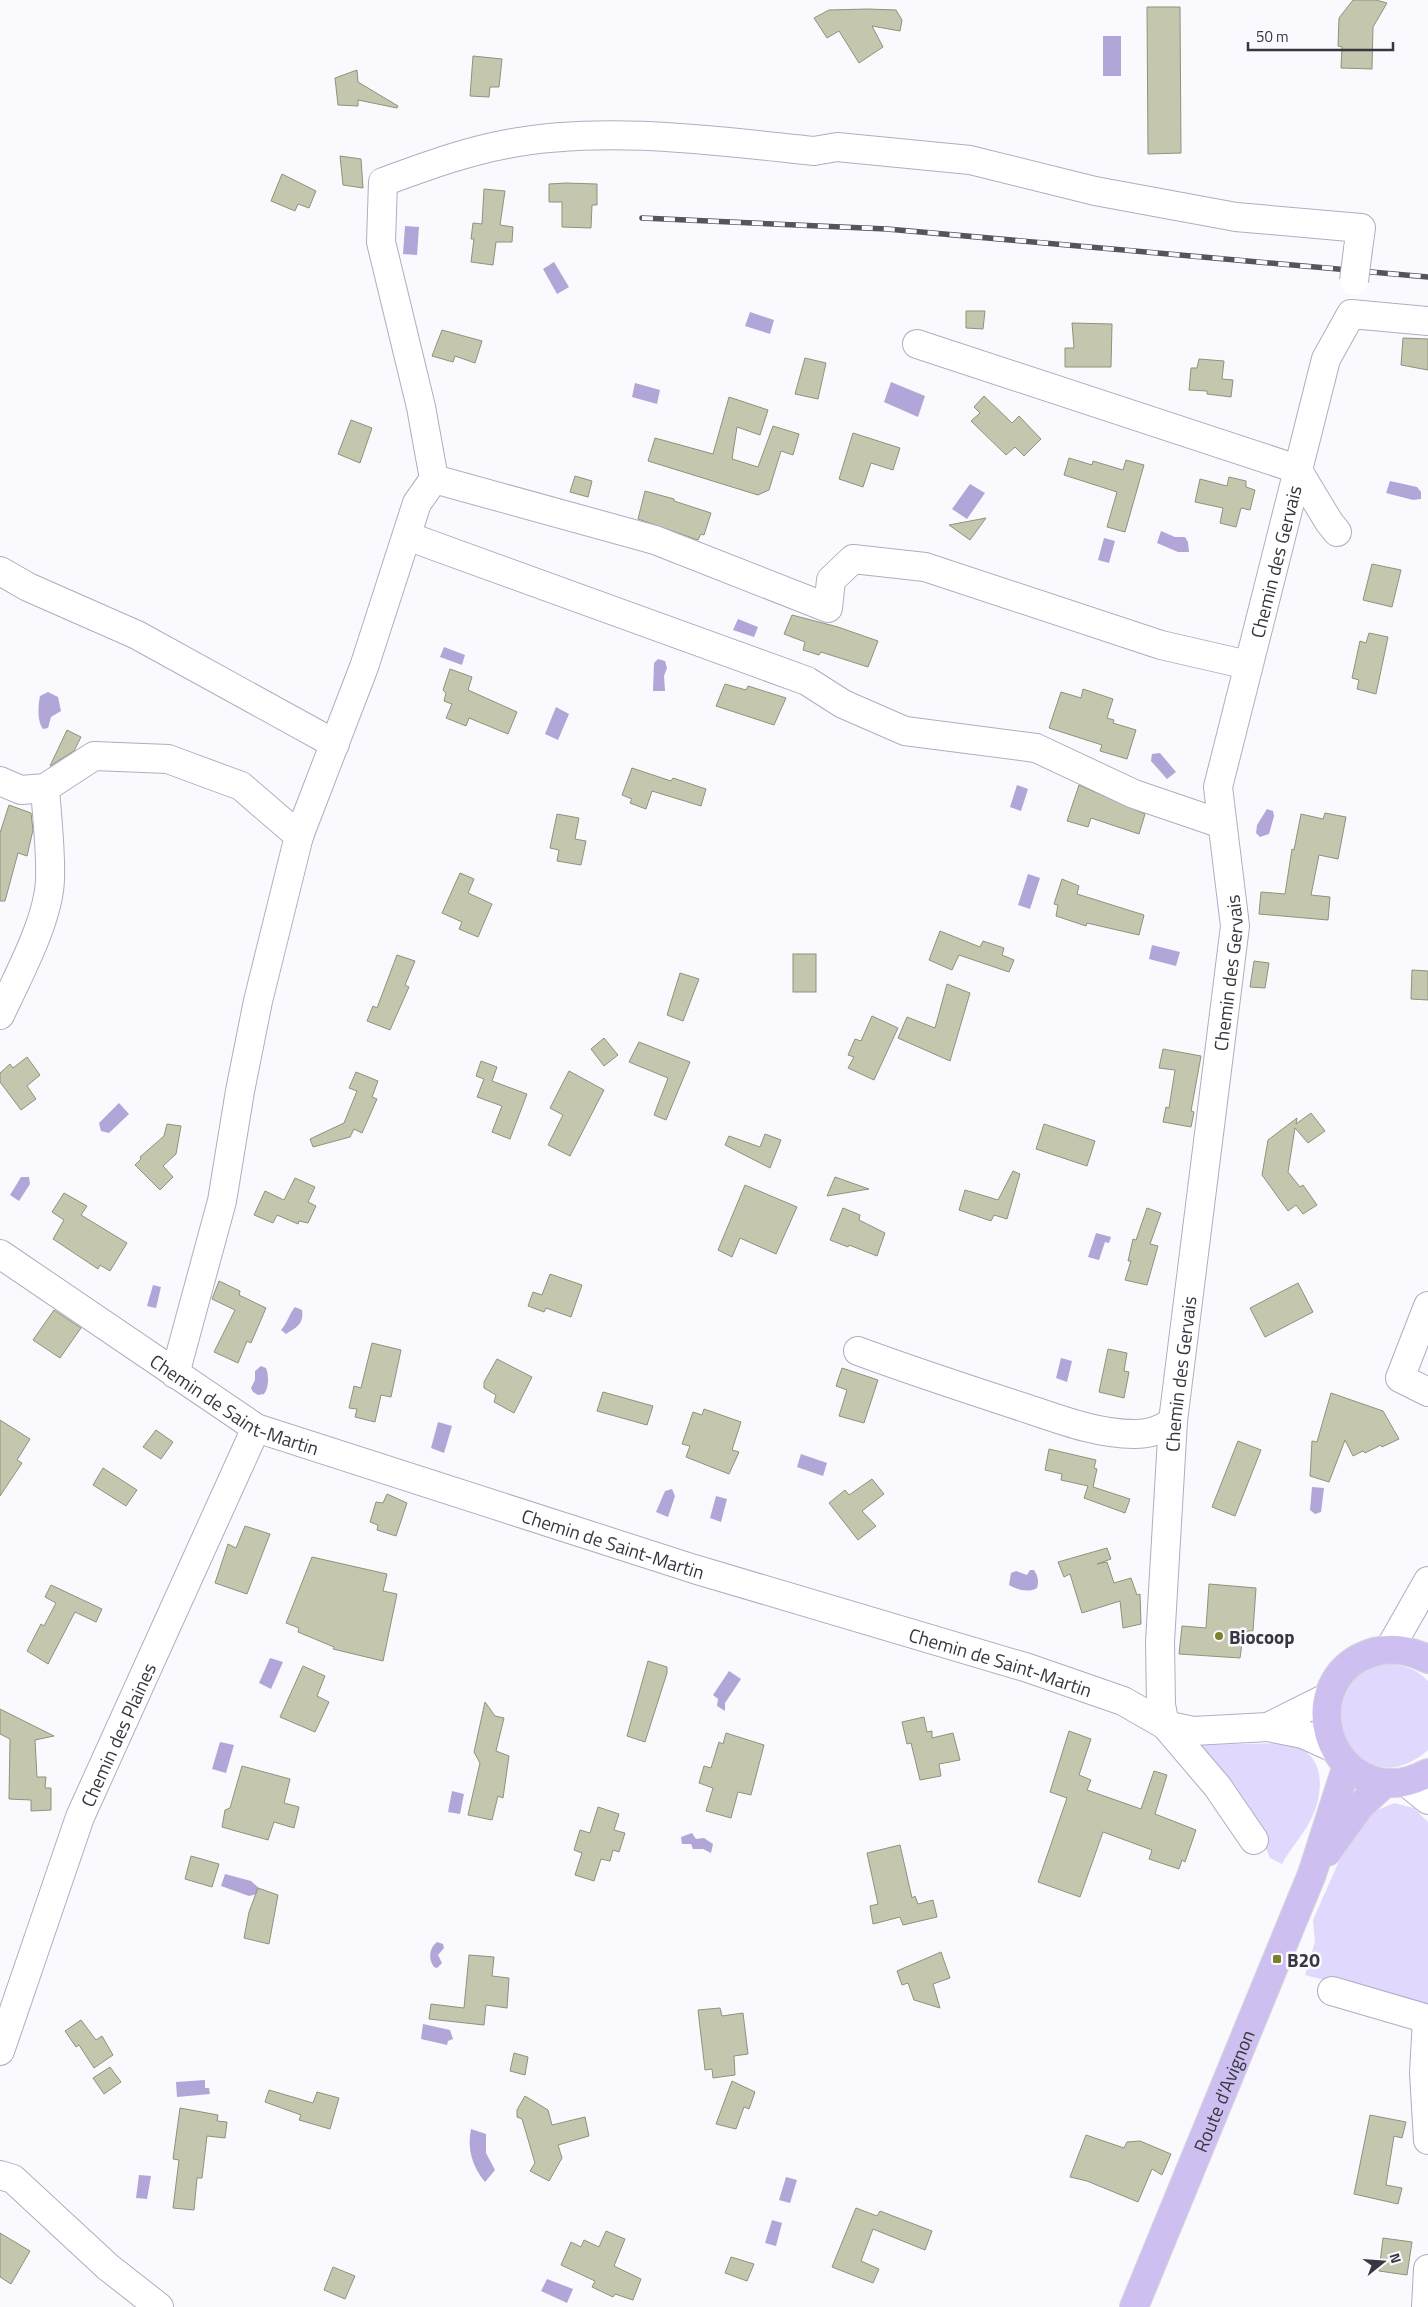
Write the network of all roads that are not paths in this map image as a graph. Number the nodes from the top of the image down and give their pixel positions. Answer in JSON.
{"nodes":[{"id":1,"x":1351,"y":314,"type":"junction"},
{"id":2,"x":1428,"y":321,"type":"edge"},
{"id":3,"x":916,"y":344,"type":"dead end"},
{"id":4,"x":1297,"y":469,"type":"junction"},
{"id":5,"x":434,"y":479,"type":"junction"},
{"id":6,"x":1337,"y":532,"type":"dead end"},
{"id":7,"x":407,"y":536,"type":"junction"},
{"id":8,"x":0,"y":571,"type":"edge"},
{"id":9,"x":1248,"y":666,"type":"junction"},
{"id":10,"x":334,"y":744,"type":"junction"},
{"id":11,"x":0,"y":781,"type":"edge"},
{"id":12,"x":45,"y":788,"type":"junction"},
{"id":13,"x":1222,"y":824,"type":"junction"},
{"id":14,"x":299,"y":836,"type":"junction"},
{"id":15,"x":0,"y":1015,"type":"edge"},
{"id":16,"x":0,"y":1254,"type":"edge"},
{"id":17,"x":1428,"y":1306,"type":"edge"},
{"id":18,"x":858,"y":1351,"type":"dead end"},
{"id":19,"x":175,"y":1374,"type":"junction"},
{"id":20,"x":1428,"y":1392,"type":"edge"},
{"id":21,"x":1172,"y":1421,"type":"junction"},
{"id":22,"x":256,"y":1428,"type":"junction"},
{"id":23,"x":1428,"y":1581,"type":"edge"},
{"id":24,"x":1390,"y":1648,"type":"junction"},
{"id":25,"x":1428,"y":1659,"type":"edge"},
{"id":26,"x":1328,"y":1697,"type":"junction"},
{"id":27,"x":1165,"y":1724,"type":"junction"},
{"id":28,"x":1268,"y":1727,"type":"junction"},
{"id":29,"x":1340,"y":1757,"type":"junction"},
{"id":30,"x":1406,"y":1779,"type":"edge"},
{"id":31,"x":1428,"y":1800,"type":"edge"},
{"id":32,"x":1254,"y":1840,"type":"dead end"},
{"id":33,"x":1312,"y":1874,"type":"junction"},
{"id":34,"x":1332,"y":1991,"type":"dead end"},
{"id":35,"x":1427,"y":2019,"type":"edge"},
{"id":36,"x":0,"y":2051,"type":"edge"},
{"id":37,"x":1428,"y":2131,"type":"edge"},
{"id":38,"x":0,"y":2175,"type":"edge"},
{"id":39,"x":1428,"y":2269,"type":"edge"},
{"id":40,"x":159,"y":2307,"type":"edge"},
{"id":41,"x":1134,"y":2307,"type":"edge"},
{"id":42,"x":1426,"y":2307,"type":"edge"}],
"edges":[{"from":1,"to":2,"type":"street"},
{"from":1,"to":4,"type":"street","name":"Chemin des Gervais"},
{"from":1,"to":5,"type":"street","bridge":true},
{"from":3,"to":4,"type":"street"},
{"from":4,"to":6,"type":"street"},
{"from":4,"to":9,"type":"street","name":"Chemin des Gervais"},
{"from":5,"to":7,"type":"street"},
{"from":5,"to":9,"type":"street"},
{"from":7,"to":10,"type":"street"},
{"from":7,"to":13,"type":"street"},
{"from":8,"to":10,"type":"street"},
{"from":9,"to":13,"type":"street","name":"Chemin des Gervais"},
{"from":10,"to":14,"type":"street"},
{"from":11,"to":12,"type":"street"},
{"from":12,"to":14,"type":"street"},
{"from":12,"to":15,"type":"street"},
{"from":13,"to":21,"type":"street","name":"Chemin des Gervais"},
{"from":14,"to":19,"type":"street"},
{"from":16,"to":19,"type":"street","name":"Chemin de Saint-Martin"},
{"from":17,"to":20,"type":"street"},
{"from":18,"to":21,"type":"street"},
{"from":19,"to":22,"type":"street","name":"Chemin de Saint-Martin"},
{"from":21,"to":27,"type":"street","name":"Chemin des Gervais"},
{"from":22,"to":27,"type":"street","name":"Chemin de Saint-Martin"},
{"from":22,"to":36,"type":"street","name":"Chemin des Plaines"},
{"from":23,"to":24,"type":"street"},
{"from":24,"to":25,"type":"main road"},
{"from":24,"to":26,"type":"main road"},
{"from":26,"to":28,"type":"street","name":"Chemin de Saint-Martin"},
{"from":26,"to":29,"type":"main road"},
{"from":27,"to":28,"type":"street","name":"Chemin de Saint-Martin"},
{"from":27,"to":32,"type":"street"},
{"from":28,"to":29,"type":"street","name":"Chemin de Saint-Martin"},
{"from":29,"to":30,"type":"main road"},
{"from":29,"to":33,"type":"main road","name":"Route d'Avignon"},
{"from":30,"to":31,"type":"street"},
{"from":30,"to":33,"type":"main road","name":"Route d'Avignon"},
{"from":33,"to":41,"type":"main road","name":"Route d'Avignon"},
{"from":34,"to":35,"type":"street"},
{"from":35,"to":37,"type":"street"},
{"from":38,"to":40,"type":"street"},
{"from":39,"to":42,"type":"street"}]}
